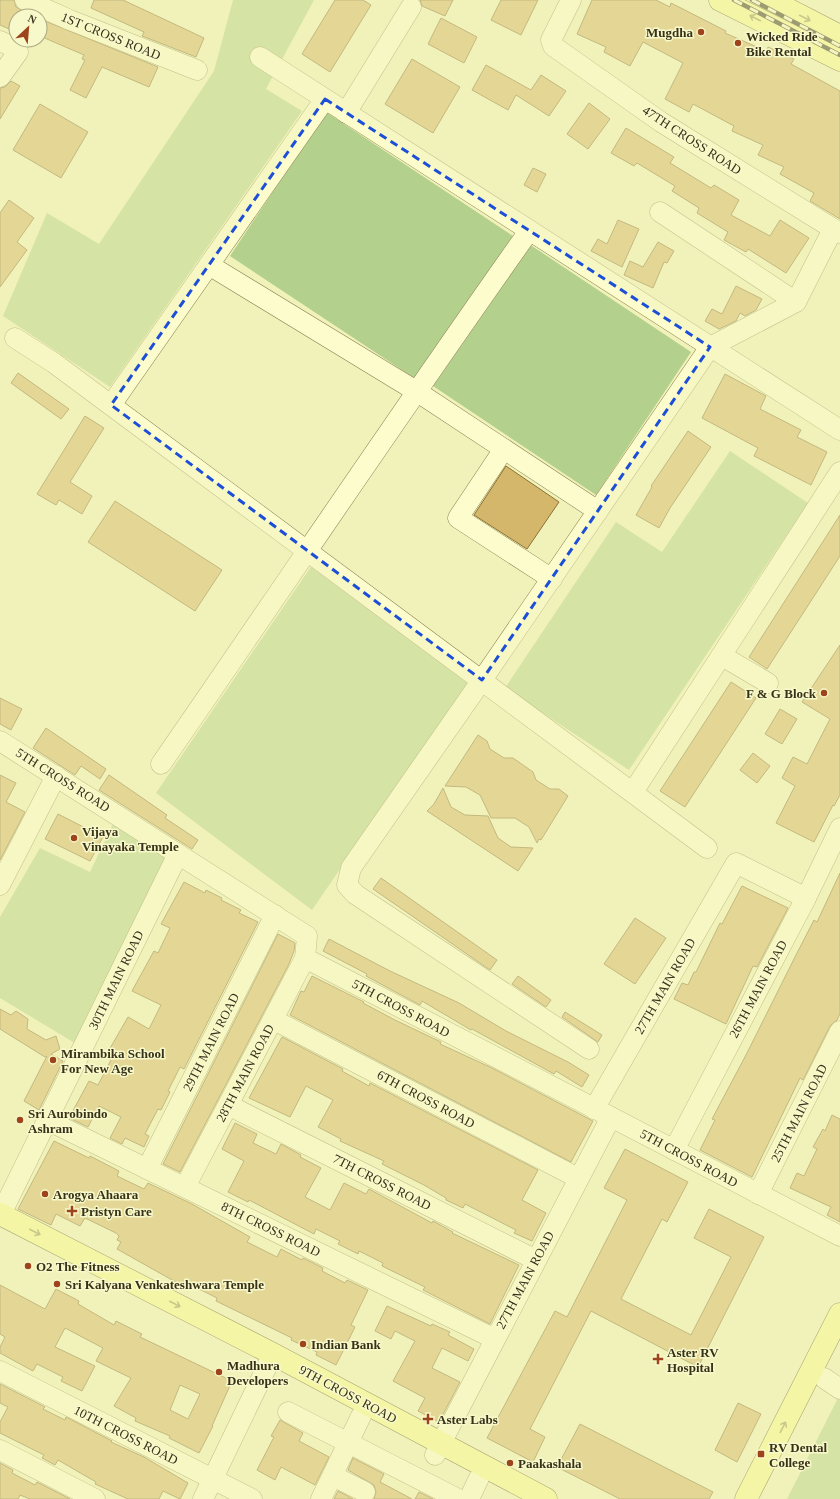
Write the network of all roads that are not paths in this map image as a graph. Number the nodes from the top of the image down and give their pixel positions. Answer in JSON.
{"nodes":[{"id":1,"x":25,"y":0,"type":"edge"},
{"id":2,"x":572,"y":0,"type":"edge"},
{"id":3,"x":720,"y":0,"type":"edge"},
{"id":4,"x":770,"y":0,"type":"edge"},
{"id":5,"x":411,"y":7,"type":"dead end"},
{"id":6,"x":840,"y":36,"type":"edge"},
{"id":7,"x":11,"y":48,"type":"edge"},
{"id":8,"x":260,"y":57,"type":"dead end"},
{"id":9,"x":840,"y":60,"type":"edge"},
{"id":10,"x":197,"y":70,"type":"dead end"},
{"id":11,"x":0,"y":77,"type":"edge"},
{"id":12,"x":326,"y":99,"type":"junction"},
{"id":13,"x":346,"y":112,"type":"junction"},
{"id":14,"x":660,"y":212,"type":"dead end"},
{"id":15,"x":530,"y":231,"type":"junction"},
{"id":16,"x":836,"y":231,"type":"edge"},
{"id":17,"x":209,"y":265,"type":"junction"},
{"id":18,"x":796,"y":302,"type":"junction"},
{"id":19,"x":14,"y":338,"type":"dead end"},
{"id":20,"x":710,"y":347,"type":"junction"},
{"id":21,"x":416,"y":391,"type":"junction"},
{"id":22,"x":111,"y":405,"type":"junction"},
{"id":23,"x":840,"y":430,"type":"edge"},
{"id":24,"x":504,"y":449,"type":"junction"},
{"id":25,"x":840,"y":472,"type":"edge"},
{"id":26,"x":598,"y":511,"type":"junction"},
{"id":27,"x":308,"y":551,"type":"junction"},
{"id":28,"x":552,"y":579,"type":"junction"},
{"id":29,"x":722,"y":656,"type":"junction"},
{"id":30,"x":482,"y":680,"type":"junction"},
{"id":31,"x":768,"y":683,"type":"dead end"},
{"id":32,"x":0,"y":741,"type":"edge"},
{"id":33,"x":161,"y":764,"type":"dead end"},
{"id":34,"x":56,"y":776,"type":"junction"},
{"id":35,"x":633,"y":792,"type":"junction"},
{"id":36,"x":840,"y":828,"type":"edge"},
{"id":37,"x":707,"y":848,"type":"dead end"},
{"id":38,"x":178,"y":854,"type":"junction"},
{"id":39,"x":0,"y":885,"type":"edge"},
{"id":40,"x":806,"y":898,"type":"junction"},
{"id":41,"x":275,"y":915,"type":"junction"},
{"id":42,"x":306,"y":958,"type":"junction"},
{"id":43,"x":274,"y":1020,"type":"junction"},
{"id":44,"x":840,"y":1031,"type":"edge"},
{"id":45,"x":589,"y":1049,"type":"dead end"},
{"id":46,"x":228,"y":1105,"type":"junction"},
{"id":47,"x":602,"y":1113,"type":"junction"},
{"id":48,"x":47,"y":1120,"type":"junction"},
{"id":49,"x":674,"y":1150,"type":"junction"},
{"id":50,"x":147,"y":1169,"type":"junction"},
{"id":51,"x":578,"y":1178,"type":"junction"},
{"id":52,"x":185,"y":1187,"type":"junction"},
{"id":53,"x":758,"y":1194,"type":"junction"},
{"id":54,"x":0,"y":1220,"type":"edge"},
{"id":55,"x":840,"y":1236,"type":"edge"},
{"id":56,"x":536,"y":1260,"type":"junction"},
{"id":57,"x":840,"y":1314,"type":"edge"},
{"id":58,"x":495,"y":1338,"type":"junction"},
{"id":59,"x":840,"y":1348,"type":"edge"},
{"id":60,"x":270,"y":1361,"type":"junction"},
{"id":61,"x":0,"y":1370,"type":"edge"},
{"id":62,"x":832,"y":1384,"type":"edge"},
{"id":63,"x":288,"y":1412,"type":"dead end"},
{"id":64,"x":361,"y":1416,"type":"junction"},
{"id":65,"x":349,"y":1444,"type":"junction"},
{"id":66,"x":438,"y":1449,"type":"junction"},
{"id":67,"x":0,"y":1450,"type":"edge"},
{"id":68,"x":333,"y":1476,"type":"junction"},
{"id":69,"x":479,"y":1478,"type":"junction"},
{"id":70,"x":212,"y":1479,"type":"junction"},
{"id":71,"x":365,"y":1492,"type":"dead end"},
{"id":72,"x":96,"y":1499,"type":"edge"},
{"id":73,"x":202,"y":1499,"type":"edge"},
{"id":74,"x":252,"y":1499,"type":"edge"},
{"id":75,"x":321,"y":1499,"type":"edge"},
{"id":76,"x":458,"y":1499,"type":"edge"},
{"id":77,"x":469,"y":1499,"type":"edge"},
{"id":78,"x":520,"y":1499,"type":"edge"},
{"id":79,"x":546,"y":1499,"type":"edge"},
{"id":80,"x":746,"y":1499,"type":"edge"},
{"id":81,"x":763,"y":1499,"type":"edge"}],
"edges":[{"from":1,"to":10,"type":"street","name":"1ST CROSS ROAD"},
{"from":2,"to":16,"type":"street","name":"47TH CROSS ROAD"},
{"from":9,"to":3,"type":"main road","one_way":true},
{"from":4,"to":6,"type":"main road","one_way":true},
{"from":5,"to":13,"type":"street"},
{"from":7,"to":11,"type":"street"},
{"from":8,"to":12,"type":"street"},
{"from":12,"to":13,"type":"street"},
{"from":12,"to":17,"type":"street"},
{"from":13,"to":15,"type":"street"},
{"from":14,"to":18,"type":"street"},
{"from":15,"to":20,"type":"street"},
{"from":15,"to":21,"type":"street"},
{"from":16,"to":18,"type":"street"},
{"from":17,"to":21,"type":"street"},
{"from":17,"to":22,"type":"street"},
{"from":18,"to":20,"type":"street"},
{"from":19,"to":22,"type":"street"},
{"from":20,"to":23,"type":"street"},
{"from":20,"to":26,"type":"street"},
{"from":21,"to":24,"type":"street"},
{"from":21,"to":27,"type":"street"},
{"from":22,"to":27,"type":"street"},
{"from":24,"to":26,"type":"street"},
{"from":24,"to":28,"type":"street"},
{"from":25,"to":29,"type":"street"},
{"from":26,"to":28,"type":"street"},
{"from":27,"to":30,"type":"street"},
{"from":27,"to":33,"type":"street"},
{"from":28,"to":30,"type":"street"},
{"from":29,"to":31,"type":"street"},
{"from":29,"to":35,"type":"street"},
{"from":30,"to":35,"type":"street"},
{"from":30,"to":45,"type":"street"},
{"from":32,"to":34,"type":"street","name":"5TH CROSS ROAD"},
{"from":34,"to":38,"type":"street","name":"5TH CROSS ROAD"},
{"from":34,"to":39,"type":"street"},
{"from":35,"to":37,"type":"street"},
{"from":36,"to":40,"type":"street","name":"26TH MAIN ROAD"},
{"from":38,"to":41,"type":"street","name":"5TH CROSS ROAD"},
{"from":38,"to":48,"type":"street","name":"30TH MAIN ROAD"},
{"from":40,"to":47,"type":"street","name":"27TH MAIN ROAD"},
{"from":40,"to":49,"type":"street","name":"26TH MAIN ROAD"},
{"from":41,"to":42,"type":"street","name":"5TH CROSS ROAD"},
{"from":41,"to":50,"type":"street","name":"29TH MAIN ROAD"},
{"from":42,"to":43,"type":"street","name":"28TH MAIN ROAD"},
{"from":42,"to":47,"type":"street","name":"5TH CROSS ROAD"},
{"from":43,"to":46,"type":"street","name":"28TH MAIN ROAD"},
{"from":43,"to":51,"type":"street","name":"6TH CROSS ROAD"},
{"from":44,"to":53,"type":"street","name":"25TH MAIN ROAD"},
{"from":46,"to":52,"type":"street","name":"28TH MAIN ROAD"},
{"from":46,"to":56,"type":"street","name":"7TH CROSS ROAD"},
{"from":47,"to":49,"type":"street","name":"5TH CROSS ROAD"},
{"from":47,"to":51,"type":"street","name":"27TH MAIN ROAD"},
{"from":48,"to":50,"type":"street","name":"8TH CROSS ROAD"},
{"from":48,"to":54,"type":"street","name":"30TH MAIN ROAD"},
{"from":49,"to":53,"type":"street","name":"5TH CROSS ROAD"},
{"from":50,"to":52,"type":"street","name":"8TH CROSS ROAD"},
{"from":51,"to":56,"type":"street","name":"27TH MAIN ROAD"},
{"from":52,"to":58,"type":"street","name":"8TH CROSS ROAD"},
{"from":53,"to":55,"type":"street","name":"5TH CROSS ROAD"},
{"from":54,"to":60,"type":"main road","name":"9TH CROSS ROAD"},
{"from":56,"to":58,"type":"street","name":"27TH MAIN ROAD"},
{"from":80,"to":57,"type":"main road","one_way":true},
{"from":58,"to":66,"type":"street","name":"27TH MAIN ROAD"},
{"from":59,"to":62,"type":"main road"},
{"from":60,"to":64,"type":"main road","name":"9TH CROSS ROAD"},
{"from":60,"to":66,"type":"main road","name":"9TH CROSS ROAD"},
{"from":60,"to":70,"type":"street"},
{"from":61,"to":70,"type":"street","name":"10TH CROSS ROAD"},
{"from":62,"to":81,"type":"main road"},
{"from":63,"to":65,"type":"street"},
{"from":64,"to":65,"type":"street"},
{"from":64,"to":66,"type":"main road","name":"9TH CROSS ROAD"},
{"from":65,"to":68,"type":"street"},
{"from":65,"to":76,"type":"street"},
{"from":66,"to":69,"type":"main road","name":"9TH CROSS ROAD"},
{"from":66,"to":79,"type":"main road","name":"9TH CROSS ROAD"},
{"from":67,"to":72,"type":"street"},
{"from":68,"to":71,"type":"street"},
{"from":68,"to":75,"type":"street"},
{"from":69,"to":77,"type":"street"},
{"from":69,"to":78,"type":"main road","name":"9TH CROSS ROAD"},
{"from":70,"to":73,"type":"street"},
{"from":70,"to":74,"type":"street","name":"10TH CROSS ROAD"}]}
